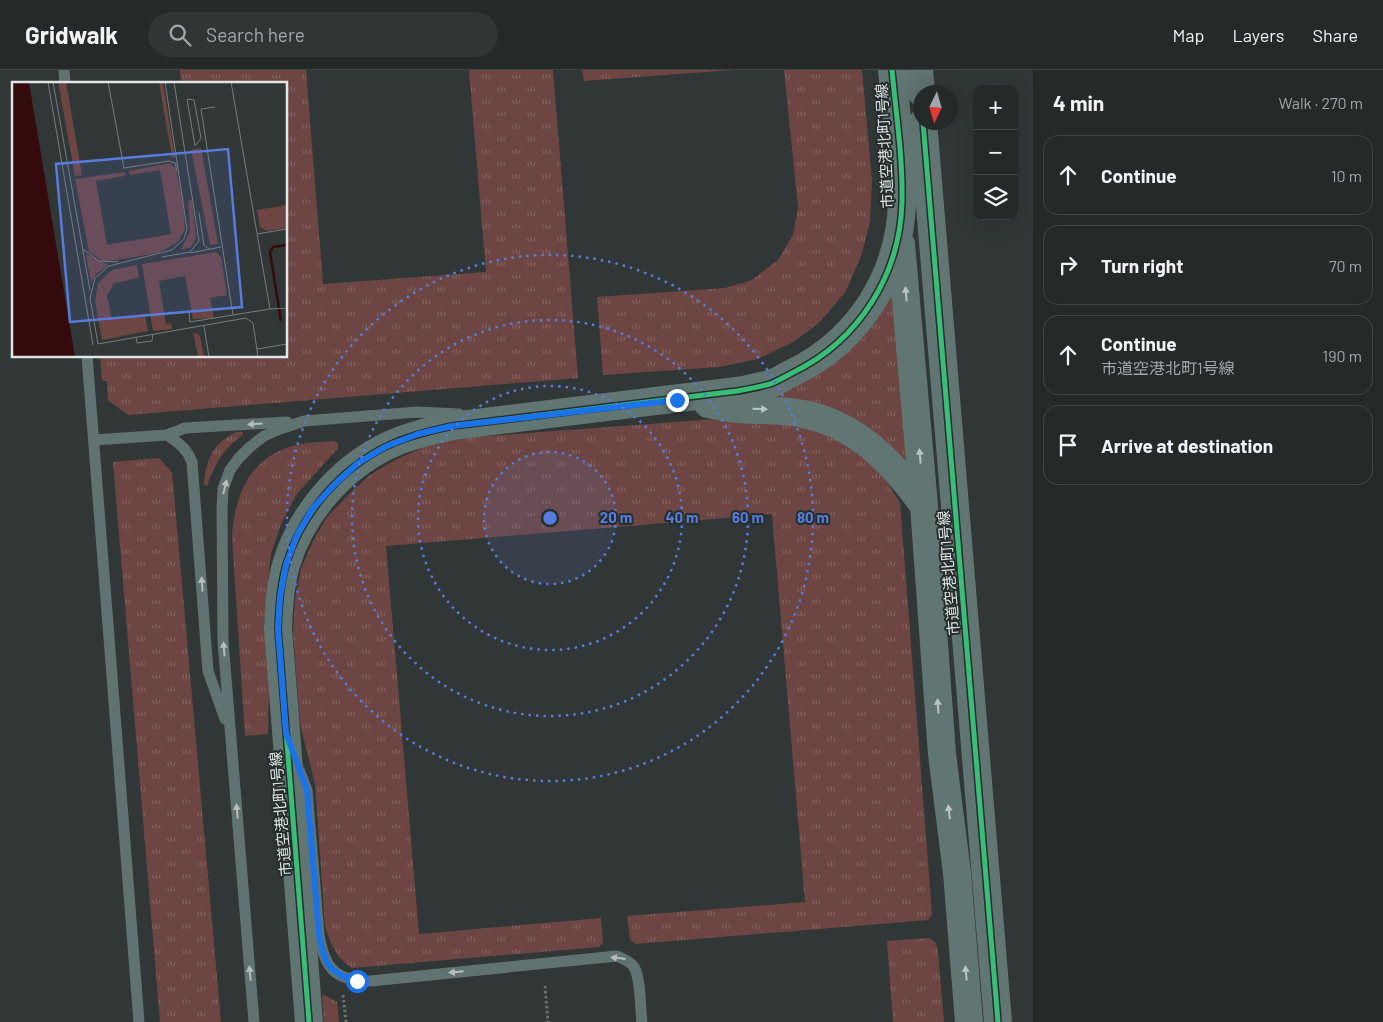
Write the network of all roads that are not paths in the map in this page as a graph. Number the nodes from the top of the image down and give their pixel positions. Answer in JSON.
{"nodes":[{"id":1,"x":892,"y":70,"type":"edge"},
{"id":2,"x":919,"y":70,"type":"edge"},
{"id":3,"x":920,"y":85,"type":"edge"},
{"id":4,"x":924,"y":130,"type":"edge"},
{"id":5,"x":899,"y":232,"type":"junction"},
{"id":6,"x":87,"y":358,"type":"edge"},
{"id":7,"x":677,"y":400,"type":"junction"},
{"id":8,"x":515,"y":418,"type":"junction"},
{"id":9,"x":304,"y":422,"type":"junction"},
{"id":10,"x":167,"y":435,"type":"junction"},
{"id":11,"x":94,"y":440,"type":"junction"},
{"id":12,"x":924,"y":506,"type":"junction"},
{"id":13,"x":286,"y":733,"type":"junction"},
{"id":14,"x":230,"y":734,"type":"junction"},
{"id":15,"x":982,"y":832,"type":"junction"},
{"id":16,"x":139,"y":1022,"type":"edge"},
{"id":17,"x":254,"y":1022,"type":"edge"},
{"id":18,"x":309,"y":1022,"type":"edge"},
{"id":19,"x":642,"y":1022,"type":"edge"},
{"id":20,"x":970,"y":1022,"type":"edge"},
{"id":21,"x":998,"y":1022,"type":"edge"}],
"edges":[{"from":1,"to":5,"type":"street","name":"市道空港北町1号線"},
{"from":2,"to":3,"type":"street"},
{"from":4,"to":15,"type":"street","name":"市道空港北町1号線"},
{"from":5,"to":7,"type":"street","name":"市道空港北町1号線"},
{"from":12,"to":5,"type":"street","one_way":true},
{"from":6,"to":11,"type":"lane"},
{"from":7,"to":8,"type":"street","name":"市道空港北町1号線"},
{"from":7,"to":12,"type":"street","one_way":true},
{"from":8,"to":9,"type":"lane"},
{"from":8,"to":13,"type":"street","name":"市道空港北町1号線"},
{"from":9,"to":10,"type":"lane","one_way":true},
{"from":14,"to":9,"type":"lane","one_way":true},
{"from":10,"to":11,"type":"lane"},
{"from":14,"to":10,"type":"lane","one_way":true},
{"from":11,"to":16,"type":"lane"},
{"from":12,"to":15,"type":"street"},
{"from":20,"to":12,"type":"street","one_way":true},
{"from":13,"to":18,"type":"street","name":"市道空港北町1号線"},
{"from":19,"to":13,"type":"lane","one_way":true},
{"from":17,"to":14,"type":"lane","one_way":true},
{"from":15,"to":21,"type":"street","name":"市道空港北町1号線"}]}
